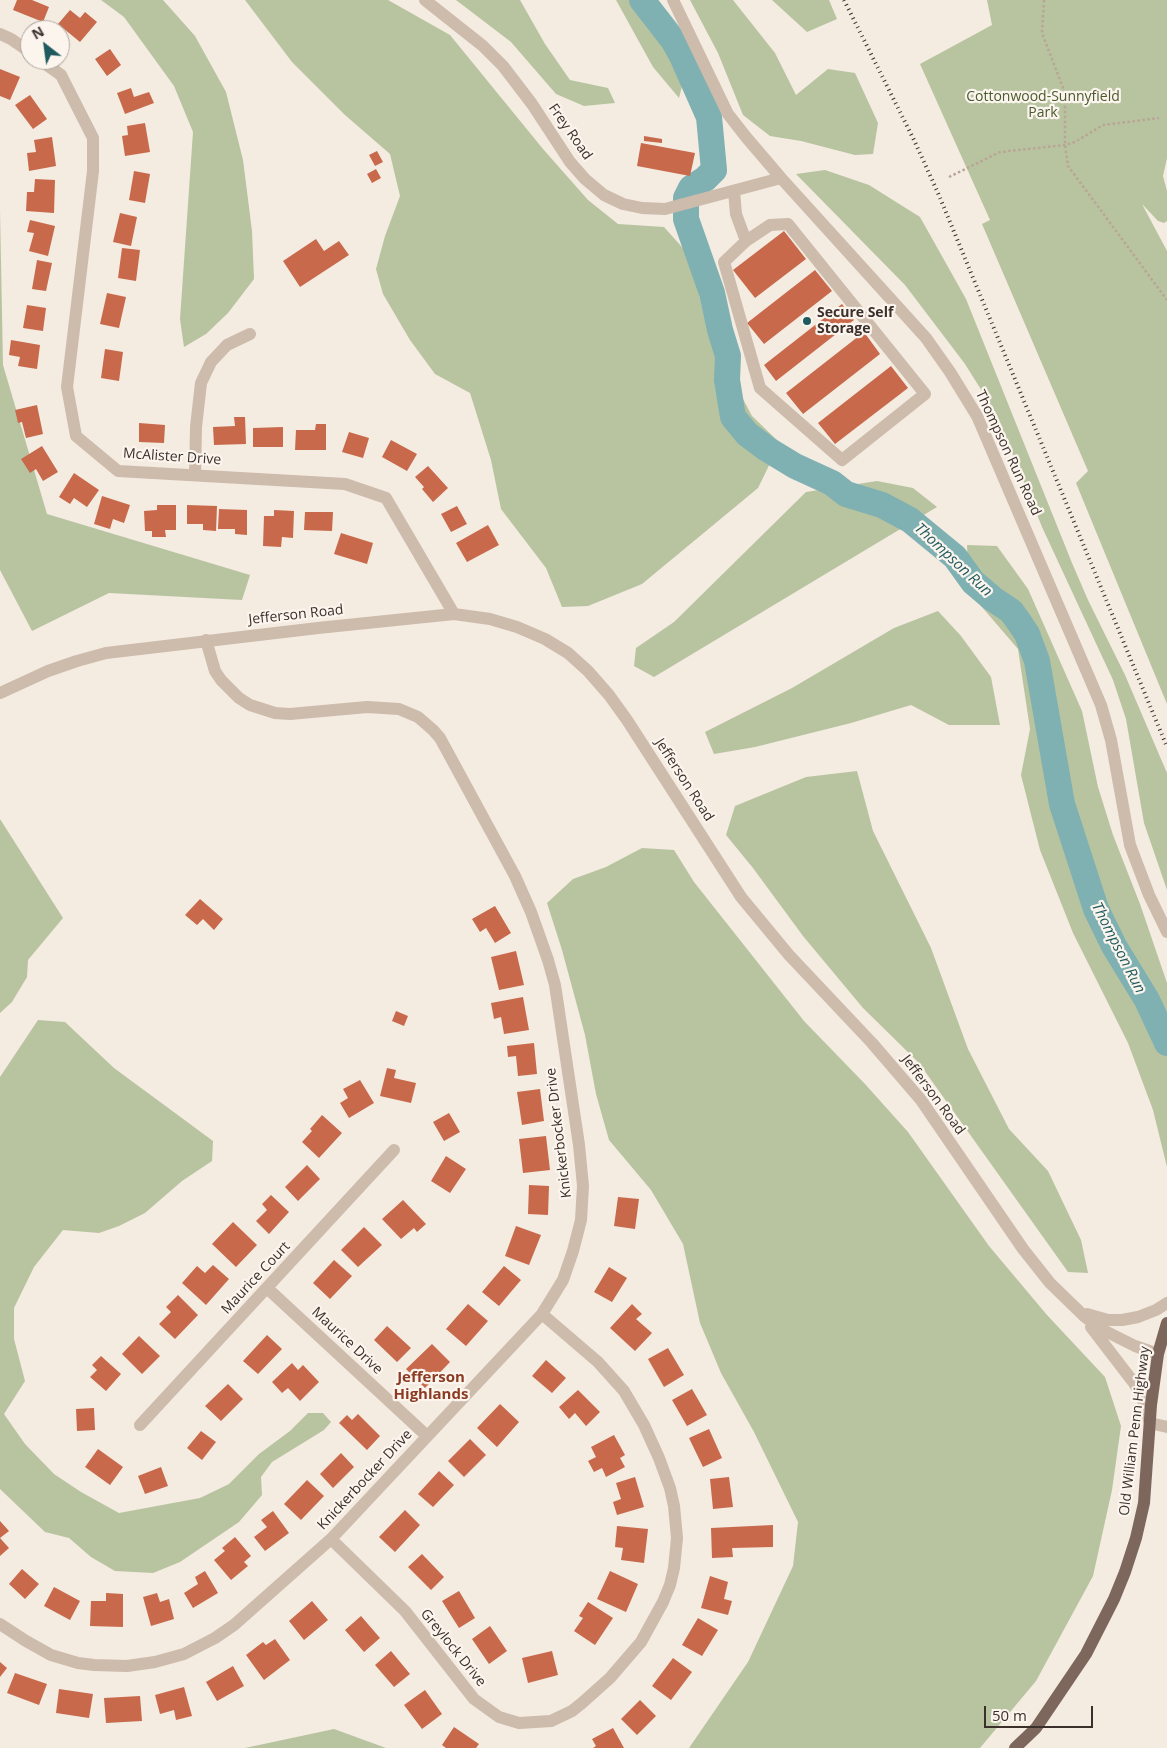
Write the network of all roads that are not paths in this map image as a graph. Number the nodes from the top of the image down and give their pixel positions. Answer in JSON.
{"nodes":[{"id":1,"x":424,"y":0,"type":"edge"},
{"id":2,"x":673,"y":0,"type":"edge"},
{"id":3,"x":0,"y":34,"type":"edge"},
{"id":4,"x":20,"y":45,"type":"edge"},
{"id":5,"x":54,"y":70,"type":"edge"},
{"id":6,"x":781,"y":178,"type":"junction"},
{"id":7,"x":734,"y":191,"type":"junction"},
{"id":8,"x":746,"y":241,"type":"junction"},
{"id":9,"x":250,"y":334,"type":"dead end"},
{"id":10,"x":195,"y":475,"type":"junction"},
{"id":11,"x":454,"y":614,"type":"junction"},
{"id":12,"x":206,"y":640,"type":"junction"},
{"id":13,"x":0,"y":692,"type":"edge"},
{"id":14,"x":1167,"y":932,"type":"edge"},
{"id":15,"x":394,"y":1150,"type":"dead end"},
{"id":16,"x":267,"y":1288,"type":"junction"},
{"id":17,"x":1167,"y":1303,"type":"edge"},
{"id":18,"x":1076,"y":1310,"type":"junction"},
{"id":19,"x":542,"y":1314,"type":"junction"},
{"id":20,"x":1167,"y":1323,"type":"edge"},
{"id":21,"x":1158,"y":1354,"type":"junction"},
{"id":22,"x":1150,"y":1423,"type":"junction"},
{"id":23,"x":140,"y":1425,"type":"dead end"},
{"id":24,"x":1167,"y":1427,"type":"edge"},
{"id":25,"x":427,"y":1436,"type":"junction"},
{"id":26,"x":331,"y":1539,"type":"junction"},
{"id":27,"x":0,"y":1624,"type":"edge"},
{"id":28,"x":1015,"y":1748,"type":"edge"}],
"edges":[{"from":1,"to":7,"type":"street","name":"Frey Road"},
{"from":2,"to":6,"type":"street","name":"Thompson Run Road"},
{"from":3,"to":4,"type":"street"},
{"from":5,"to":10,"type":"street","name":"McAlister Drive"},
{"from":6,"to":7,"type":"street","name":"Frey Road"},
{"from":6,"to":14,"type":"street","name":"Thompson Run Road"},
{"from":7,"to":8,"type":"street"},
{"from":8,"to":8,"type":"street"},
{"from":9,"to":10,"type":"street"},
{"from":10,"to":11,"type":"street","name":"McAlister Drive"},
{"from":11,"to":12,"type":"street","name":"Jefferson Road"},
{"from":11,"to":18,"type":"street","name":"Jefferson Road"},
{"from":12,"to":13,"type":"street","name":"Jefferson Road"},
{"from":12,"to":19,"type":"street","name":"Knickerbocker Drive"},
{"from":15,"to":16,"type":"street","name":"Maurice Court"},
{"from":16,"to":23,"type":"street","name":"Maurice Court"},
{"from":16,"to":25,"type":"street","name":"Maurice Drive"},
{"from":17,"to":18,"type":"street"},
{"from":18,"to":21,"type":"street","name":"Jefferson Road"},
{"from":18,"to":22,"type":"street"},
{"from":19,"to":25,"type":"street","name":"Knickerbocker Drive"},
{"from":19,"to":26,"type":"street","name":"Greylock Drive"},
{"from":20,"to":21,"type":"main road","name":"Old William Penn Highway"},
{"from":21,"to":22,"type":"main road","name":"Old William Penn Highway"},
{"from":22,"to":24,"type":"street"},
{"from":22,"to":28,"type":"main road","name":"Old William Penn Highway"},
{"from":25,"to":26,"type":"street","name":"Knickerbocker Drive"},
{"from":26,"to":27,"type":"street","name":"Knickerbocker Drive"}]}
